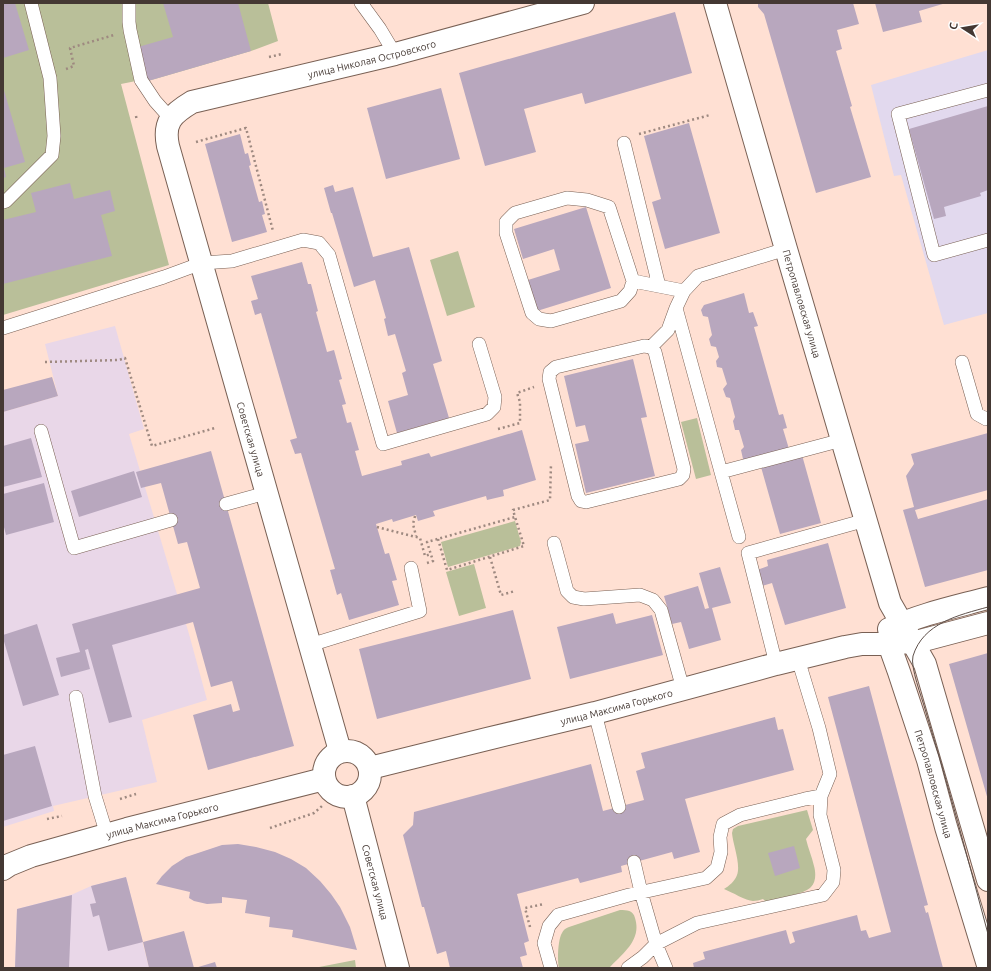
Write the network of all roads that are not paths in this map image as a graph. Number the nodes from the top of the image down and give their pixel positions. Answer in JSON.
{"nodes":[{"id":1,"x":31,"y":3,"type":"edge"},
{"id":2,"x":129,"y":3,"type":"edge"},
{"id":3,"x":361,"y":3,"type":"edge"},
{"id":4,"x":583,"y":3,"type":"edge"},
{"id":5,"x":715,"y":3,"type":"edge"},
{"id":6,"x":395,"y":54,"type":"junction"},
{"id":7,"x":988,"y":90,"type":"edge"},
{"id":8,"x":169,"y":122,"type":"junction"},
{"id":9,"x":624,"y":143,"type":"road end"},
{"id":10,"x":3,"y":202,"type":"edge"},
{"id":11,"x":988,"y":240,"type":"edge"},
{"id":12,"x":786,"y":249,"type":"junction"},
{"id":13,"x":202,"y":263,"type":"junction"},
{"id":14,"x":633,"y":281,"type":"junction"},
{"id":15,"x":659,"y":286,"type":"junction"},
{"id":16,"x":684,"y":291,"type":"junction"},
{"id":17,"x":676,"y":308,"type":"junction"},
{"id":18,"x":3,"y":328,"type":"edge"},
{"id":19,"x":479,"y":344,"type":"dead end"},
{"id":20,"x":652,"y":347,"type":"junction"},
{"id":21,"x":962,"y":362,"type":"dead end"},
{"id":22,"x":988,"y":418,"type":"edge"},
{"id":23,"x":41,"y":431,"type":"dead end"},
{"id":24,"x":842,"y":440,"type":"junction"},
{"id":25,"x":721,"y":472,"type":"junction"},
{"id":26,"x":266,"y":493,"type":"junction"},
{"id":27,"x":226,"y":504,"type":"dead end"},
{"id":28,"x":172,"y":520,"type":"dead end"},
{"id":29,"x":866,"y":520,"type":"junction"},
{"id":30,"x":739,"y":537,"type":"dead end"},
{"id":31,"x":554,"y":543,"type":"dead end"},
{"id":32,"x":411,"y":568,"type":"dead end"},
{"id":33,"x":988,"y":598,"type":"edge"},
{"id":34,"x":988,"y":623,"type":"edge"},
{"id":35,"x":894,"y":632,"type":"junction"},
{"id":36,"x":913,"y":642,"type":"junction"},
{"id":37,"x":310,"y":645,"type":"junction"},
{"id":38,"x":798,"y":659,"type":"junction"},
{"id":39,"x":776,"y":664,"type":"junction"},
{"id":40,"x":683,"y":689,"type":"junction"},
{"id":41,"x":76,"y":697,"type":"dead end"},
{"id":42,"x":595,"y":713,"type":"junction"},
{"id":43,"x":340,"y":751,"type":"junction"},
{"id":44,"x":370,"y":768,"type":"junction"},
{"id":45,"x":324,"y":779,"type":"junction"},
{"id":46,"x":353,"y":796,"type":"junction"},
{"id":47,"x":821,"y":796,"type":"junction"},
{"id":48,"x":619,"y":807,"type":"dead end"},
{"id":49,"x":107,"y":835,"type":"junction"},
{"id":50,"x":985,"y":856,"type":"edge"},
{"id":51,"x":634,"y":862,"type":"dead end"},
{"id":52,"x":3,"y":869,"type":"edge"},
{"id":53,"x":988,"y":880,"type":"edge"},
{"id":54,"x":641,"y":892,"type":"junction"},
{"id":55,"x":656,"y":944,"type":"junction"},
{"id":56,"x":988,"y":965,"type":"edge"},
{"id":57,"x":398,"y":968,"type":"edge"},
{"id":58,"x":551,"y":968,"type":"edge"},
{"id":59,"x":628,"y":968,"type":"edge"},
{"id":60,"x":666,"y":968,"type":"edge"}],
"edges":[{"from":1,"to":10,"type":"lane"},
{"from":2,"to":8,"type":"lane"},
{"from":3,"to":6,"type":"lane"},
{"from":4,"to":6,"type":"street","name":"улица Николая Островского"},
{"from":5,"to":12,"type":"street","name":"Петропавловская улица"},
{"from":6,"to":8,"type":"street","name":"улица Николая Островского"},
{"from":7,"to":11,"type":"lane"},
{"from":8,"to":13,"type":"street","name":"Советская улица"},
{"from":9,"to":15,"type":"lane"},
{"from":12,"to":16,"type":"lane"},
{"from":12,"to":24,"type":"street","name":"Петропавловская улица"},
{"from":13,"to":18,"type":"lane"},
{"from":13,"to":19,"type":"lane"},
{"from":13,"to":26,"type":"street","name":"Советская улица"},
{"from":14,"to":14,"type":"lane"},
{"from":14,"to":15,"type":"lane"},
{"from":15,"to":16,"type":"lane"},
{"from":16,"to":17,"type":"lane"},
{"from":17,"to":20,"type":"lane"},
{"from":17,"to":25,"type":"lane"},
{"from":20,"to":20,"type":"lane"},
{"from":21,"to":22,"type":"lane"},
{"from":23,"to":28,"type":"lane"},
{"from":24,"to":25,"type":"lane"},
{"from":24,"to":29,"type":"street","name":"Петропавловская улица"},
{"from":25,"to":30,"type":"lane"},
{"from":26,"to":27,"type":"lane"},
{"from":26,"to":37,"type":"street","name":"Советская улица"},
{"from":29,"to":35,"type":"street","name":"Петропавловская улица"},
{"from":29,"to":39,"type":"lane"},
{"from":31,"to":40,"type":"lane"},
{"from":32,"to":37,"type":"lane"},
{"from":33,"to":35,"type":"street","name":"улица Максима Горького"},
{"from":34,"to":36,"type":"street","name":"улица Максима Горького"},
{"from":35,"to":36,"type":"street","name":"улица Максима Горького"},
{"from":35,"to":38,"type":"street","name":"улица Максима Горького"},
{"from":35,"to":56,"type":"street","name":"Петропавловская улица"},
{"from":36,"to":50,"type":"street"},
{"from":37,"to":43,"type":"street","name":"Советская улица"},
{"from":38,"to":39,"type":"street","name":"улица Максима Горького"},
{"from":38,"to":47,"type":"lane"},
{"from":39,"to":40,"type":"street","name":"улица Максима Горького"},
{"from":40,"to":42,"type":"street","name":"улица Максима Горького"},
{"from":41,"to":49,"type":"lane"},
{"from":42,"to":44,"type":"street","name":"улица Максима Горького"},
{"from":42,"to":48,"type":"lane"},
{"from":43,"to":44,"type":"street"},
{"from":43,"to":45,"type":"street"},
{"from":44,"to":46,"type":"street"},
{"from":45,"to":46,"type":"street"},
{"from":45,"to":49,"type":"street","name":"улица Максима Горького"},
{"from":46,"to":57,"type":"street","name":"Советская улица"},
{"from":47,"to":54,"type":"lane"},
{"from":47,"to":55,"type":"lane"},
{"from":49,"to":52,"type":"street","name":"улица Максима Горького"},
{"from":50,"to":53,"type":"street"},
{"from":51,"to":54,"type":"lane"},
{"from":54,"to":55,"type":"lane"},
{"from":54,"to":58,"type":"lane"},
{"from":55,"to":59,"type":"lane"},
{"from":55,"to":60,"type":"lane"}]}
